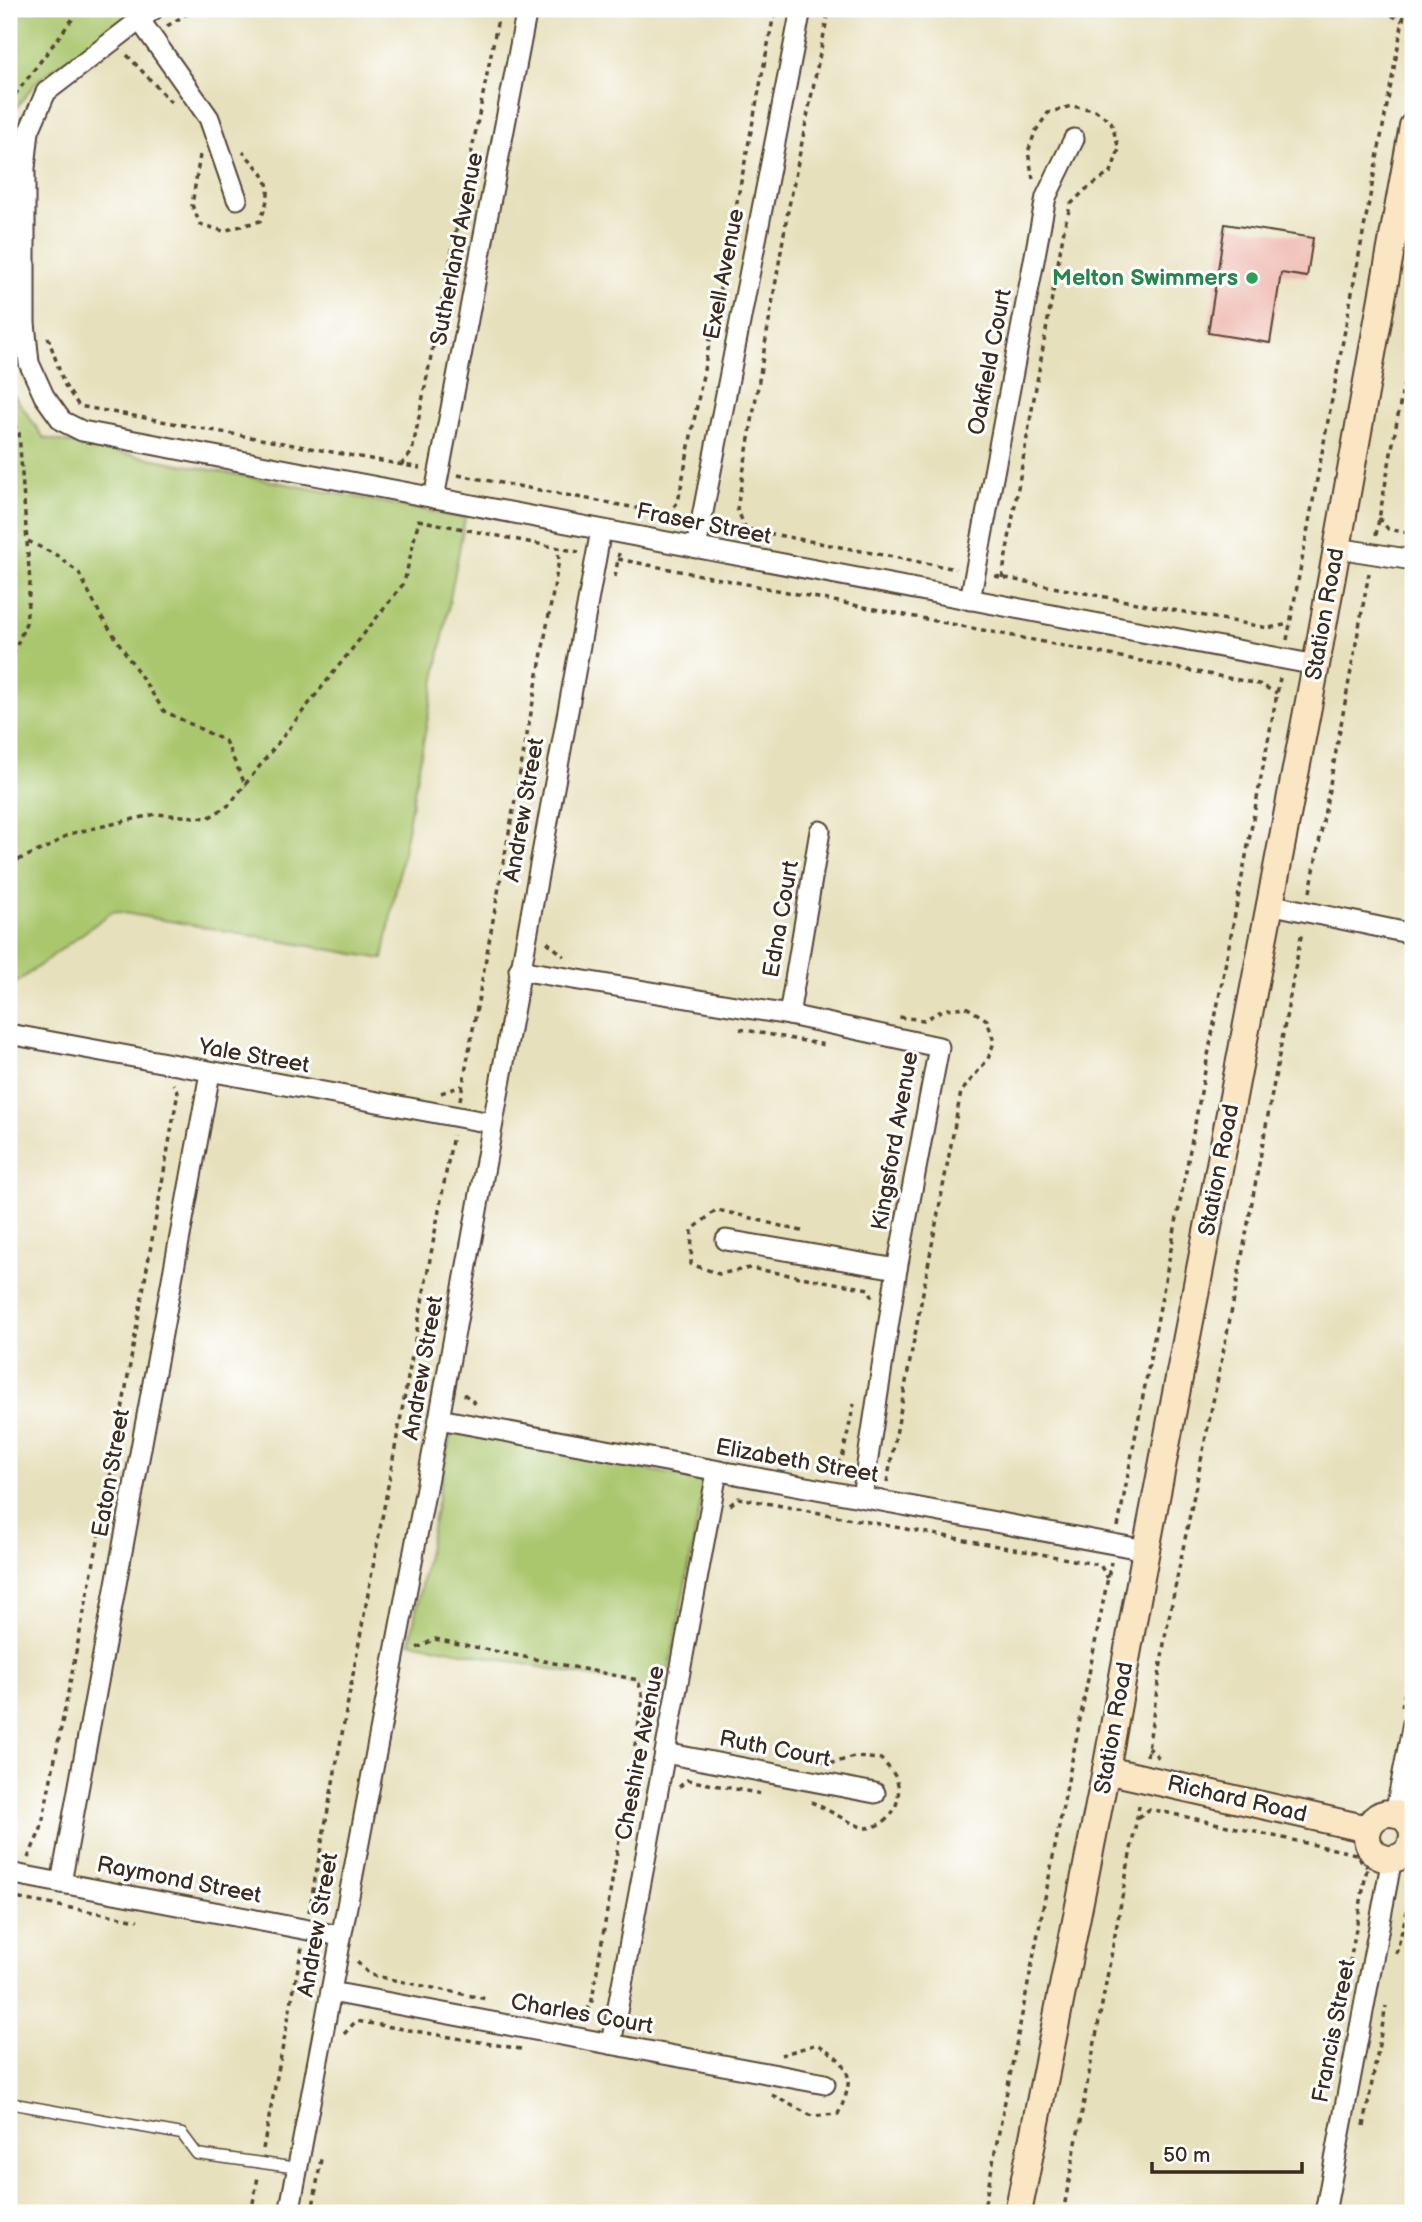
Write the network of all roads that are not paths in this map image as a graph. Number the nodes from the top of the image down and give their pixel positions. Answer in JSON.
{"nodes":[{"id":1,"x":527,"y":9,"type":"edge"},
{"id":2,"x":801,"y":9,"type":"edge"},
{"id":3,"x":147,"y":14,"type":"edge"},
{"id":4,"x":1413,"y":126,"type":"edge"},
{"id":5,"x":1074,"y":139,"type":"dead end"},
{"id":6,"x":237,"y":199,"type":"dead end"},
{"id":7,"x":429,"y":497,"type":"junction"},
{"id":8,"x":601,"y":530,"type":"junction"},
{"id":9,"x":696,"y":548,"type":"junction"},
{"id":10,"x":1337,"y":548,"type":"junction"},
{"id":11,"x":1413,"y":560,"type":"edge"},
{"id":12,"x":970,"y":600,"type":"junction"},
{"id":13,"x":1316,"y":666,"type":"junction"},
{"id":14,"x":820,"y":831,"type":"dead end"},
{"id":15,"x":1269,"y":905,"type":"junction"},
{"id":16,"x":1413,"y":934,"type":"edge"},
{"id":17,"x":519,"y":970,"type":"junction"},
{"id":18,"x":789,"y":1016,"type":"junction"},
{"id":19,"x":9,"y":1034,"type":"edge"},
{"id":20,"x":210,"y":1073,"type":"junction"},
{"id":21,"x":491,"y":1123,"type":"junction"},
{"id":22,"x":726,"y":1240,"type":"dead end"},
{"id":23,"x":897,"y":1269,"type":"junction"},
{"id":24,"x":439,"y":1419,"type":"junction"},
{"id":25,"x":717,"y":1472,"type":"junction"},
{"id":26,"x":863,"y":1487,"type":"junction"},
{"id":27,"x":1146,"y":1550,"type":"junction"},
{"id":28,"x":1413,"y":1723,"type":"edge"},
{"id":29,"x":665,"y":1753,"type":"junction"},
{"id":30,"x":1106,"y":1770,"type":"junction"},
{"id":31,"x":875,"y":1793,"type":"dead end"},
{"id":32,"x":1395,"y":1814,"type":"junction"},
{"id":33,"x":1368,"y":1829,"type":"junction"},
{"id":34,"x":1402,"y":1854,"type":"edge"},
{"id":35,"x":9,"y":1873,"type":"edge"},
{"id":36,"x":61,"y":1883,"type":"junction"},
{"id":37,"x":340,"y":1936,"type":"junction"},
{"id":38,"x":331,"y":1992,"type":"junction"},
{"id":39,"x":611,"y":2044,"type":"junction"},
{"id":40,"x":825,"y":2084,"type":"dead end"},
{"id":41,"x":9,"y":2103,"type":"edge"},
{"id":42,"x":298,"y":2168,"type":"junction"},
{"id":43,"x":292,"y":2213,"type":"edge"},
{"id":44,"x":1018,"y":2213,"type":"edge"},
{"id":45,"x":1325,"y":2213,"type":"edge"}],
"edges":[{"from":1,"to":7,"type":"street","name":"Sutherland Avenue"},
{"from":2,"to":9,"type":"street","name":"Exell Avenue"},
{"from":3,"to":6,"type":"street"},
{"from":3,"to":7,"type":"street","name":"Fraser Street"},
{"from":4,"to":10,"type":"street","name":"Station Road"},
{"from":5,"to":12,"type":"street","name":"Oakfield Court"},
{"from":7,"to":8,"type":"street","name":"Fraser Street"},
{"from":8,"to":9,"type":"street","name":"Fraser Street"},
{"from":8,"to":17,"type":"street","name":"Andrew Street"},
{"from":9,"to":12,"type":"street","name":"Fraser Street"},
{"from":10,"to":11,"type":"street"},
{"from":10,"to":13,"type":"street","name":"Station Road"},
{"from":12,"to":13,"type":"street","name":"Fraser Street"},
{"from":13,"to":15,"type":"street","name":"Station Road"},
{"from":14,"to":18,"type":"street","name":"Edna Court"},
{"from":15,"to":16,"type":"street"},
{"from":15,"to":27,"type":"street","name":"Station Road"},
{"from":17,"to":18,"type":"street","name":"Kingsford Avenue"},
{"from":17,"to":21,"type":"street","name":"Andrew Street"},
{"from":18,"to":23,"type":"street","name":"Kingsford Avenue"},
{"from":19,"to":20,"type":"street","name":"Yale Street"},
{"from":20,"to":21,"type":"street","name":"Yale Street"},
{"from":20,"to":36,"type":"street","name":"Eaton Street"},
{"from":21,"to":24,"type":"street","name":"Andrew Street"},
{"from":22,"to":23,"type":"street"},
{"from":23,"to":26,"type":"street","name":"Kingsford Avenue"},
{"from":24,"to":25,"type":"street","name":"Elizabeth Street"},
{"from":24,"to":37,"type":"street","name":"Andrew Street"},
{"from":25,"to":26,"type":"street","name":"Elizabeth Street"},
{"from":25,"to":29,"type":"street","name":"Cheshire Avenue"},
{"from":26,"to":27,"type":"street","name":"Elizabeth Street"},
{"from":27,"to":30,"type":"street","name":"Station Road"},
{"from":28,"to":32,"type":"street"},
{"from":29,"to":31,"type":"street","name":"Ruth Court"},
{"from":29,"to":39,"type":"street","name":"Cheshire Avenue"},
{"from":30,"to":33,"type":"street","name":"Richard Road"},
{"from":30,"to":44,"type":"street","name":"Station Road"},
{"from":32,"to":33,"type":"street"},
{"from":32,"to":34,"type":"street"},
{"from":33,"to":34,"type":"street"},
{"from":34,"to":45,"type":"street","name":"Francis Street"},
{"from":35,"to":36,"type":"street","name":"Raymond Street"},
{"from":36,"to":37,"type":"street","name":"Raymond Street"},
{"from":37,"to":38,"type":"street","name":"Andrew Street"},
{"from":38,"to":39,"type":"street","name":"Charles Court"},
{"from":38,"to":42,"type":"street","name":"Andrew Street"},
{"from":39,"to":40,"type":"street","name":"Charles Court"},
{"from":41,"to":42,"type":"lane"},
{"from":42,"to":43,"type":"street","name":"Andrew Street"}]}
